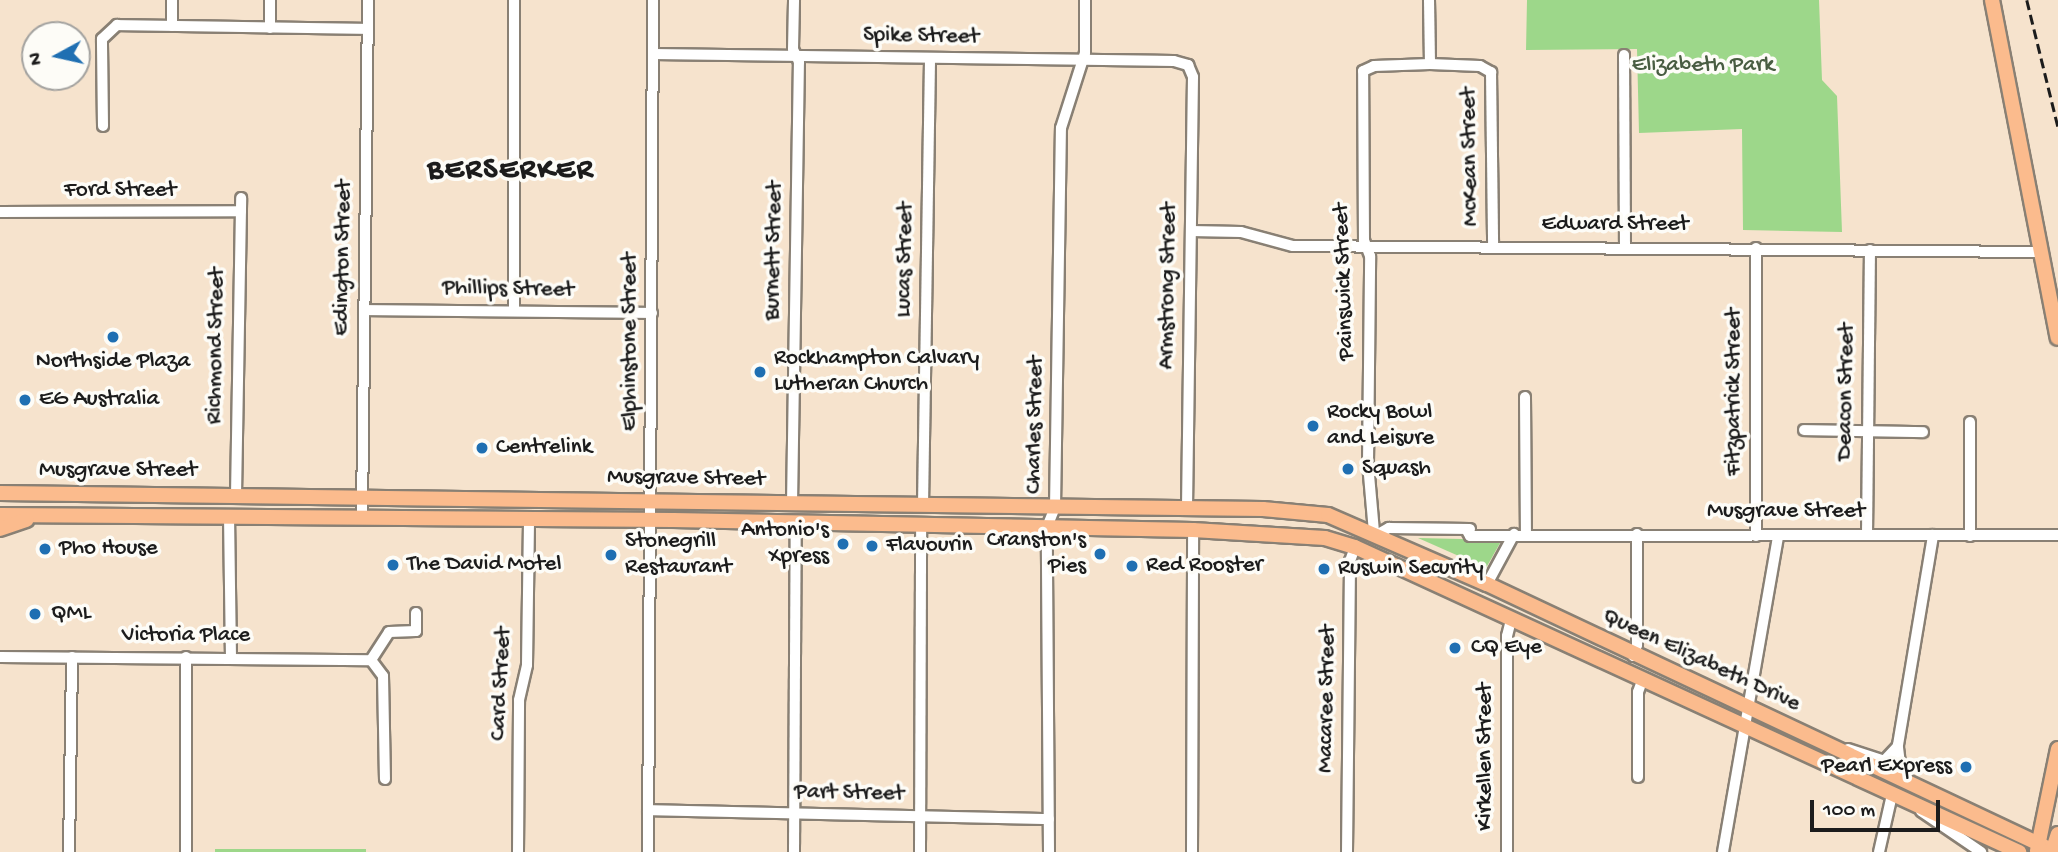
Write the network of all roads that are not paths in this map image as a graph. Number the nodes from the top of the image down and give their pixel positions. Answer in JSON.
{"nodes":[{"id":1,"x":172,"y":0,"type":"edge"},
{"id":2,"x":270,"y":0,"type":"edge"},
{"id":3,"x":368,"y":0,"type":"edge"},
{"id":4,"x":514,"y":0,"type":"edge"},
{"id":5,"x":653,"y":0,"type":"edge"},
{"id":6,"x":794,"y":0,"type":"edge"},
{"id":7,"x":1085,"y":0,"type":"edge"},
{"id":8,"x":1429,"y":0,"type":"edge"},
{"id":9,"x":1992,"y":0,"type":"edge"},
{"id":10,"x":173,"y":26,"type":"junction"},
{"id":11,"x":270,"y":28,"type":"junction"},
{"id":12,"x":368,"y":29,"type":"junction"},
{"id":13,"x":653,"y":54,"type":"junction"},
{"id":14,"x":796,"y":55,"type":"junction"},
{"id":15,"x":1624,"y":55,"type":"dead end"},
{"id":16,"x":930,"y":58,"type":"junction"},
{"id":17,"x":1082,"y":60,"type":"junction"},
{"id":18,"x":1430,"y":64,"type":"junction"},
{"id":19,"x":1188,"y":65,"type":"joint"},
{"id":20,"x":1363,"y":71,"type":"joint"},
{"id":21,"x":103,"y":126,"type":"dead end"},
{"id":22,"x":241,"y":198,"type":"dead end"},
{"id":23,"x":241,"y":211,"type":"junction"},
{"id":24,"x":0,"y":212,"type":"edge"},
{"id":25,"x":1191,"y":230,"type":"junction"},
{"id":26,"x":1367,"y":246,"type":"junction"},
{"id":27,"x":1493,"y":246,"type":"junction"},
{"id":28,"x":1625,"y":246,"type":"junction"},
{"id":29,"x":1756,"y":248,"type":"junction"},
{"id":30,"x":1870,"y":250,"type":"junction"},
{"id":31,"x":2042,"y":258,"type":"junction"},
{"id":32,"x":2058,"y":300,"type":"edge"},
{"id":33,"x":364,"y":310,"type":"junction"},
{"id":34,"x":514,"y":311,"type":"junction"},
{"id":35,"x":652,"y":313,"type":"junction"},
{"id":36,"x":2058,"y":338,"type":"edge"},
{"id":37,"x":1525,"y":397,"type":"dead end"},
{"id":38,"x":1970,"y":422,"type":"dead end"},
{"id":39,"x":1804,"y":430,"type":"dead end"},
{"id":40,"x":1867,"y":431,"type":"junction"},
{"id":41,"x":1923,"y":432,"type":"dead end"},
{"id":42,"x":0,"y":493,"type":"edge"},
{"id":43,"x":236,"y":495,"type":"junction"},
{"id":44,"x":362,"y":496,"type":"junction"},
{"id":45,"x":650,"y":500,"type":"junction"},
{"id":46,"x":792,"y":504,"type":"junction"},
{"id":47,"x":923,"y":506,"type":"junction"},
{"id":48,"x":1055,"y":507,"type":"junction"},
{"id":49,"x":1187,"y":509,"type":"junction"},
{"id":50,"x":65,"y":514,"type":"junction"},
{"id":51,"x":0,"y":515,"type":"edge"},
{"id":52,"x":229,"y":515,"type":"junction"},
{"id":53,"x":1328,"y":515,"type":"joint"},
{"id":54,"x":362,"y":516,"type":"junction"},
{"id":55,"x":528,"y":518,"type":"junction"},
{"id":56,"x":650,"y":520,"type":"junction"},
{"id":57,"x":796,"y":523,"type":"junction"},
{"id":58,"x":921,"y":525,"type":"junction"},
{"id":59,"x":1047,"y":527,"type":"junction"},
{"id":60,"x":0,"y":529,"type":"edge"},
{"id":61,"x":1193,"y":530,"type":"junction"},
{"id":62,"x":1376,"y":533,"type":"junction"},
{"id":63,"x":1520,"y":534,"type":"junction"},
{"id":64,"x":1637,"y":534,"type":"junction"},
{"id":65,"x":1867,"y":535,"type":"junction"},
{"id":66,"x":1933,"y":535,"type":"junction"},
{"id":67,"x":2058,"y":535,"type":"edge"},
{"id":68,"x":1756,"y":536,"type":"junction"},
{"id":69,"x":1778,"y":536,"type":"junction"},
{"id":70,"x":1970,"y":536,"type":"junction"},
{"id":71,"x":1325,"y":538,"type":"joint"},
{"id":72,"x":1355,"y":547,"type":"junction"},
{"id":73,"x":1487,"y":584,"type":"junction"},
{"id":74,"x":416,"y":613,"type":"dead end"},
{"id":75,"x":1511,"y":620,"type":"junction"},
{"id":76,"x":1633,"y":656,"type":"junction"},
{"id":77,"x":0,"y":657,"type":"edge"},
{"id":78,"x":72,"y":657,"type":"junction"},
{"id":79,"x":186,"y":657,"type":"junction"},
{"id":80,"x":231,"y":657,"type":"junction"},
{"id":81,"x":371,"y":660,"type":"junction"},
{"id":82,"x":1642,"y":681,"type":"junction"},
{"id":83,"x":1750,"y":709,"type":"junction"},
{"id":84,"x":1746,"y":730,"type":"junction"},
{"id":85,"x":1821,"y":741,"type":"junction"},
{"id":86,"x":1898,"y":745,"type":"junction"},
{"id":87,"x":2058,"y":753,"type":"edge"},
{"id":88,"x":1638,"y":777,"type":"dead end"},
{"id":89,"x":385,"y":779,"type":"dead end"},
{"id":90,"x":1902,"y":780,"type":"junction"},
{"id":91,"x":1892,"y":795,"type":"junction"},
{"id":92,"x":1913,"y":806,"type":"junction"},
{"id":93,"x":648,"y":810,"type":"junction"},
{"id":94,"x":794,"y":814,"type":"junction"},
{"id":95,"x":920,"y":817,"type":"junction"},
{"id":96,"x":1049,"y":819,"type":"junction"},
{"id":97,"x":2058,"y":834,"type":"edge"},
{"id":98,"x":1970,"y":841,"type":"junction"},
{"id":99,"x":2038,"y":848,"type":"edge"},
{"id":100,"x":2054,"y":851,"type":"edge"},
{"id":101,"x":69,"y":852,"type":"edge"},
{"id":102,"x":186,"y":852,"type":"edge"},
{"id":103,"x":518,"y":852,"type":"edge"},
{"id":104,"x":648,"y":852,"type":"edge"},
{"id":105,"x":794,"y":852,"type":"edge"},
{"id":106,"x":920,"y":852,"type":"edge"},
{"id":107,"x":1049,"y":852,"type":"edge"},
{"id":108,"x":1192,"y":852,"type":"edge"},
{"id":109,"x":1347,"y":852,"type":"edge"},
{"id":110,"x":1507,"y":852,"type":"edge"},
{"id":111,"x":1723,"y":852,"type":"edge"},
{"id":112,"x":1879,"y":852,"type":"edge"},
{"id":113,"x":1966,"y":852,"type":"edge"},
{"id":114,"x":1981,"y":852,"type":"edge"},
{"id":115,"x":2019,"y":852,"type":"edge"}],
"edges":[{"from":1,"to":10,"type":"street"},
{"from":2,"to":11,"type":"street"},
{"from":3,"to":12,"type":"street","name":"Edington Street"},
{"from":4,"to":34,"type":"street"},
{"from":5,"to":13,"type":"street","name":"Elphinstone Street"},
{"from":6,"to":14,"type":"street","name":"Burnett Street"},
{"from":7,"to":17,"type":"street","name":"Charles Street"},
{"from":8,"to":18,"type":"street"},
{"from":9,"to":31,"type":"main road"},
{"from":10,"to":11,"type":"street"},
{"from":10,"to":21,"type":"street"},
{"from":11,"to":12,"type":"street"},
{"from":12,"to":33,"type":"street","name":"Edington Street"},
{"from":13,"to":14,"type":"street","name":"Spike Street"},
{"from":13,"to":35,"type":"street","name":"Elphinstone Street"},
{"from":14,"to":16,"type":"street","name":"Spike Street"},
{"from":14,"to":46,"type":"street","name":"Burnett Street"},
{"from":15,"to":28,"type":"street"},
{"from":16,"to":17,"type":"street","name":"Spike Street"},
{"from":16,"to":47,"type":"street","name":"Lucas Street"},
{"from":17,"to":19,"type":"street","name":"Spike Street"},
{"from":17,"to":48,"type":"street","name":"Charles Street"},
{"from":18,"to":20,"type":"street","name":"McKean Street"},
{"from":18,"to":27,"type":"street","name":"McKean Street"},
{"from":19,"to":25,"type":"street","name":"Armstrong Street"},
{"from":20,"to":26,"type":"street","name":"Painswick Street"},
{"from":22,"to":23,"type":"street","name":"Richmond Street"},
{"from":23,"to":24,"type":"street","name":"Ford Street"},
{"from":23,"to":43,"type":"street","name":"Richmond Street"},
{"from":25,"to":26,"type":"street","name":"Edward Street"},
{"from":25,"to":49,"type":"street","name":"Armstrong Street"},
{"from":26,"to":27,"type":"street","name":"Edward Street"},
{"from":26,"to":62,"type":"street","name":"Painswick Street"},
{"from":27,"to":28,"type":"street","name":"Edward Street"},
{"from":28,"to":29,"type":"street","name":"Edward Street"},
{"from":29,"to":30,"type":"street","name":"Edward Street"},
{"from":29,"to":68,"type":"street","name":"Fitzpatrick Street"},
{"from":30,"to":31,"type":"street","name":"Edward Street"},
{"from":30,"to":40,"type":"street","name":"Deacon Street"},
{"from":31,"to":32,"type":"main road"},
{"from":31,"to":36,"type":"main road"},
{"from":33,"to":34,"type":"street","name":"Phillips Street"},
{"from":33,"to":44,"type":"street","name":"Edington Street"},
{"from":34,"to":35,"type":"street","name":"Phillips Street"},
{"from":35,"to":45,"type":"street","name":"Elphinstone Street"},
{"from":37,"to":63,"type":"street"},
{"from":38,"to":70,"type":"street"},
{"from":39,"to":40,"type":"street"},
{"from":40,"to":41,"type":"street"},
{"from":40,"to":65,"type":"street","name":"Deacon Street"},
{"from":42,"to":43,"type":"main road","name":"Musgrave Street"},
{"from":43,"to":44,"type":"main road","name":"Musgrave Street"},
{"from":44,"to":45,"type":"main road","name":"Musgrave Street"},
{"from":44,"to":54,"type":"street","name":"Edington Street"},
{"from":45,"to":46,"type":"main road","name":"Musgrave Street"},
{"from":45,"to":56,"type":"street","name":"Elphinstone Street"},
{"from":46,"to":47,"type":"main road","name":"Musgrave Street"},
{"from":47,"to":48,"type":"main road","name":"Musgrave Street"},
{"from":48,"to":49,"type":"main road","name":"Musgrave Street"},
{"from":48,"to":59,"type":"street","name":"Charles Street"},
{"from":49,"to":53,"type":"main road","name":"Musgrave Street"},
{"from":50,"to":51,"type":"main road","name":"Musgrave Street"},
{"from":50,"to":52,"type":"main road","name":"Musgrave Street"},
{"from":50,"to":60,"type":"main road"},
{"from":52,"to":54,"type":"main road","name":"Musgrave Street"},
{"from":52,"to":80,"type":"street"},
{"from":53,"to":62,"type":"main road","name":"Queen Elizabeth Drive"},
{"from":54,"to":55,"type":"main road","name":"Musgrave Street"},
{"from":55,"to":56,"type":"main road","name":"Musgrave Street"},
{"from":55,"to":103,"type":"street","name":"Card Street"},
{"from":56,"to":57,"type":"main road","name":"Musgrave Street"},
{"from":56,"to":93,"type":"street","name":"Elphinstone Street"},
{"from":57,"to":58,"type":"main road","name":"Musgrave Street"},
{"from":57,"to":94,"type":"street"},
{"from":58,"to":59,"type":"main road","name":"Musgrave Street"},
{"from":58,"to":95,"type":"street"},
{"from":59,"to":61,"type":"main road","name":"Musgrave Street"},
{"from":59,"to":96,"type":"street","name":"Charles Street"},
{"from":61,"to":71,"type":"main road","name":"Musgrave Street"},
{"from":61,"to":108,"type":"street"},
{"from":62,"to":63,"type":"street","name":"Musgrave Street"},
{"from":62,"to":73,"type":"main road","name":"Queen Elizabeth Drive"},
{"from":63,"to":64,"type":"street","name":"Musgrave Street"},
{"from":63,"to":73,"type":"street"},
{"from":64,"to":68,"type":"street","name":"Musgrave Street"},
{"from":64,"to":76,"type":"street"},
{"from":65,"to":66,"type":"street","name":"Musgrave Street"},
{"from":65,"to":69,"type":"street","name":"Musgrave Street"},
{"from":66,"to":70,"type":"street","name":"Musgrave Street"},
{"from":66,"to":86,"type":"street"},
{"from":67,"to":70,"type":"street","name":"Musgrave Street"},
{"from":68,"to":69,"type":"street","name":"Musgrave Street"},
{"from":69,"to":83,"type":"street"},
{"from":71,"to":72,"type":"main road","name":"Queen Elizabeth Drive"},
{"from":72,"to":75,"type":"main road","name":"Queen Elizabeth Drive"},
{"from":72,"to":109,"type":"street","name":"Macaree Street"},
{"from":73,"to":76,"type":"main road","name":"Queen Elizabeth Drive"},
{"from":74,"to":81,"type":"street"},
{"from":75,"to":82,"type":"main road","name":"Queen Elizabeth Drive"},
{"from":75,"to":110,"type":"street","name":"Kirkellen Street"},
{"from":76,"to":83,"type":"main road","name":"Queen Elizabeth Drive"},
{"from":77,"to":78,"type":"street","name":"Victoria Place"},
{"from":78,"to":79,"type":"street","name":"Victoria Place"},
{"from":78,"to":101,"type":"street"},
{"from":79,"to":80,"type":"street","name":"Victoria Place"},
{"from":79,"to":102,"type":"street"},
{"from":80,"to":81,"type":"street","name":"Victoria Place"},
{"from":81,"to":89,"type":"street"},
{"from":82,"to":84,"type":"main road","name":"Queen Elizabeth Drive"},
{"from":82,"to":88,"type":"street"},
{"from":83,"to":84,"type":"street"},
{"from":83,"to":85,"type":"main road","name":"Queen Elizabeth Drive"},
{"from":84,"to":91,"type":"main road","name":"Queen Elizabeth Drive"},
{"from":84,"to":111,"type":"street"},
{"from":85,"to":86,"type":"street"},
{"from":85,"to":90,"type":"main road","name":"Queen Elizabeth Drive"},
{"from":86,"to":90,"type":"street"},
{"from":87,"to":99,"type":"main road"},
{"from":90,"to":99,"type":"main road","name":"Queen Elizabeth Drive"},
{"from":91,"to":92,"type":"main road","name":"Queen Elizabeth Drive"},
{"from":91,"to":112,"type":"street"},
{"from":92,"to":98,"type":"street","name":"Queen Elizabeth Drive"},
{"from":92,"to":115,"type":"main road","name":"Queen Elizabeth Drive"},
{"from":93,"to":94,"type":"street","name":"Part Street"},
{"from":93,"to":104,"type":"street","name":"Elphinstone Street"},
{"from":94,"to":95,"type":"street","name":"Part Street"},
{"from":94,"to":105,"type":"street"},
{"from":95,"to":96,"type":"street","name":"Part Street"},
{"from":95,"to":106,"type":"street"},
{"from":96,"to":107,"type":"street","name":"Charles Street"},
{"from":97,"to":100,"type":"main road"},
{"from":98,"to":113,"type":"street"},
{"from":98,"to":114,"type":"street","name":"Queen Elizabeth Drive"},
{"from":99,"to":100,"type":"main road","name":"Queen Elizabeth Drive"}]}
